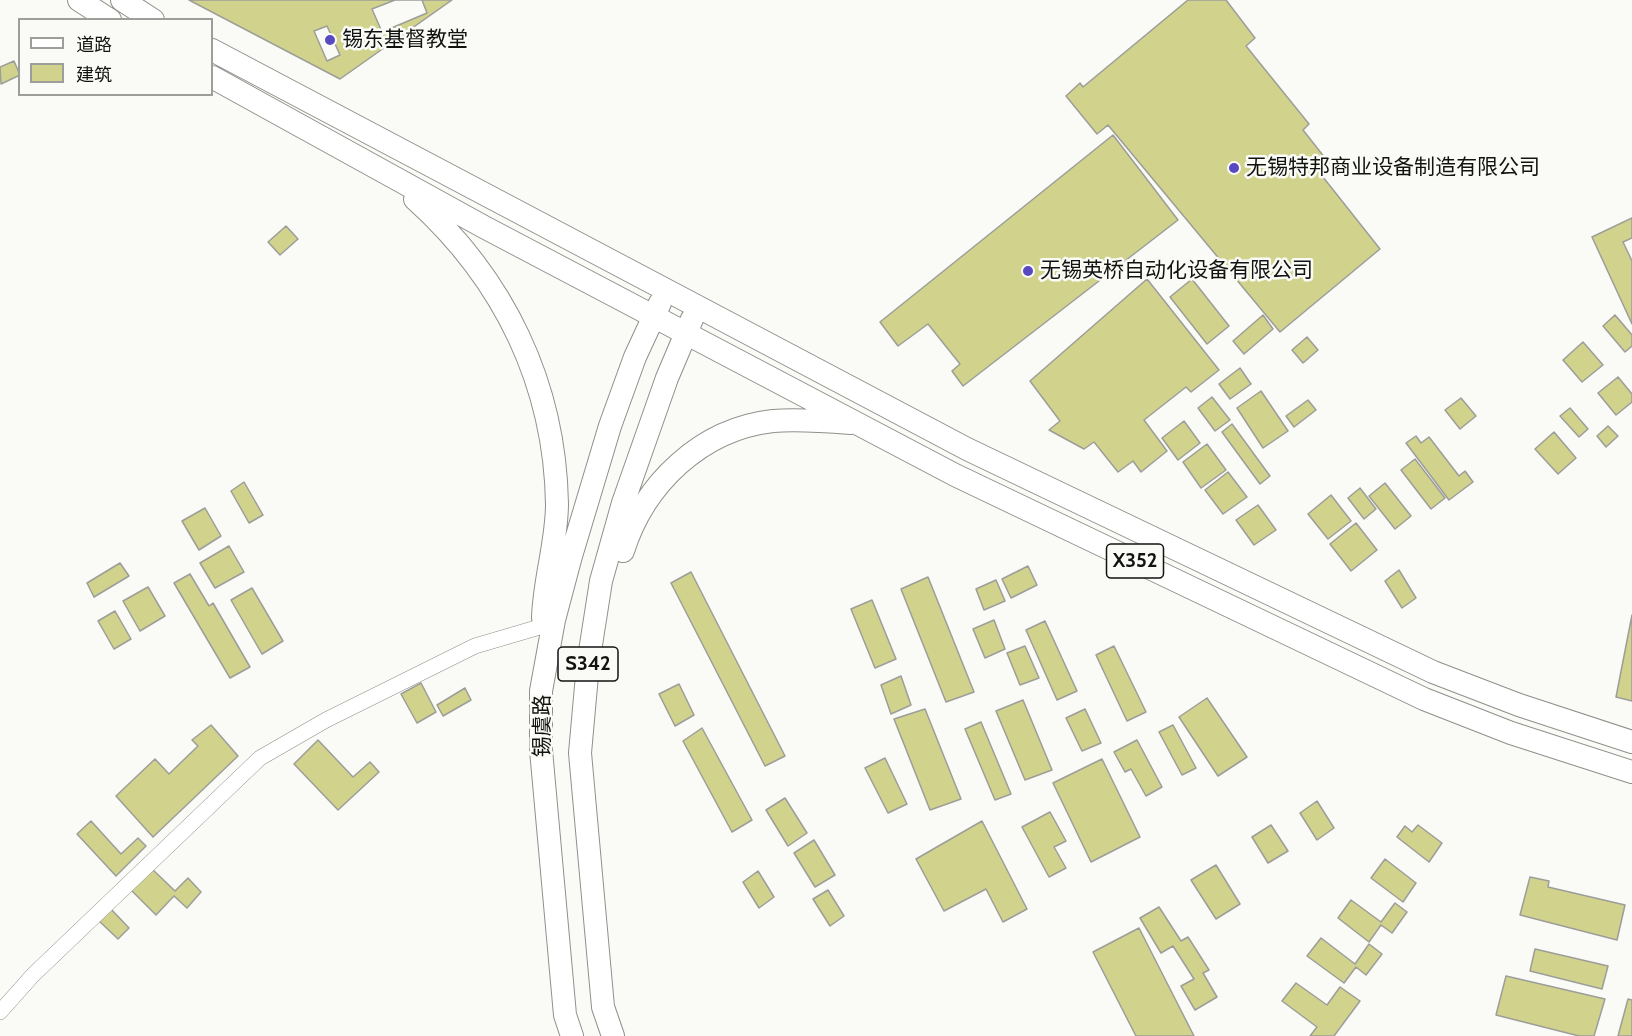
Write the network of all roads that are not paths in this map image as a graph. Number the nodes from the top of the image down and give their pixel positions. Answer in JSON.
{"nodes":[{"id":1,"x":79,"y":0,"type":"edge"},
{"id":2,"x":122,"y":0,"type":"edge"},
{"id":3,"x":107,"y":18,"type":"edge"},
{"id":4,"x":150,"y":18,"type":"edge"},
{"id":5,"x":213,"y":51,"type":"edge"},
{"id":6,"x":213,"y":78,"type":"edge"},
{"id":7,"x":387,"y":173,"type":"junction"},
{"id":8,"x":666,"y":290,"type":"junction"},
{"id":9,"x":698,"y":308,"type":"junction"},
{"id":10,"x":653,"y":315,"type":"junction"},
{"id":11,"x":686,"y":332,"type":"junction"},
{"id":12,"x":859,"y":424,"type":"junction"},
{"id":13,"x":543,"y":626,"type":"junction"},
{"id":14,"x":588,"y":664,"type":"junction"},
{"id":15,"x":541,"y":691,"type":"junction"},
{"id":16,"x":1632,"y":742,"type":"edge"},
{"id":17,"x":1632,"y":772,"type":"edge"},
{"id":18,"x":0,"y":1012,"type":"edge"},
{"id":19,"x":572,"y":1036,"type":"edge"},
{"id":20,"x":613,"y":1036,"type":"edge"}],
"edges":[{"from":1,"to":3,"type":"main road"},
{"from":2,"to":4,"type":"main road"},
{"from":5,"to":8,"type":"main road"},
{"from":6,"to":7,"type":"main road"},
{"from":7,"to":10,"type":"main road"},
{"from":7,"to":13,"type":"main road"},
{"from":8,"to":9,"type":"main road"},
{"from":8,"to":10,"type":"main road","name":"锡虞路"},
{"from":9,"to":11,"type":"main road","name":"锡虞路","number":"S342"},
{"from":9,"to":16,"type":"main road","number":"X352"},
{"from":10,"to":11,"type":"main road","number":"X352"},
{"from":10,"to":15,"type":"main road","name":"锡虞路","number":"S342"},
{"from":11,"to":12,"type":"main road","number":"X352"},
{"from":11,"to":14,"type":"main road","name":"锡虞路","number":"S342"},
{"from":12,"to":14,"type":"main road"},
{"from":12,"to":17,"type":"main road","number":"X352"},
{"from":13,"to":15,"type":"main road"},
{"from":13,"to":18,"type":"street"},
{"from":14,"to":20,"type":"main road","name":"锡虞路","number":"S342"},
{"from":15,"to":19,"type":"main road","name":"锡虞路","number":"S342"}]}
